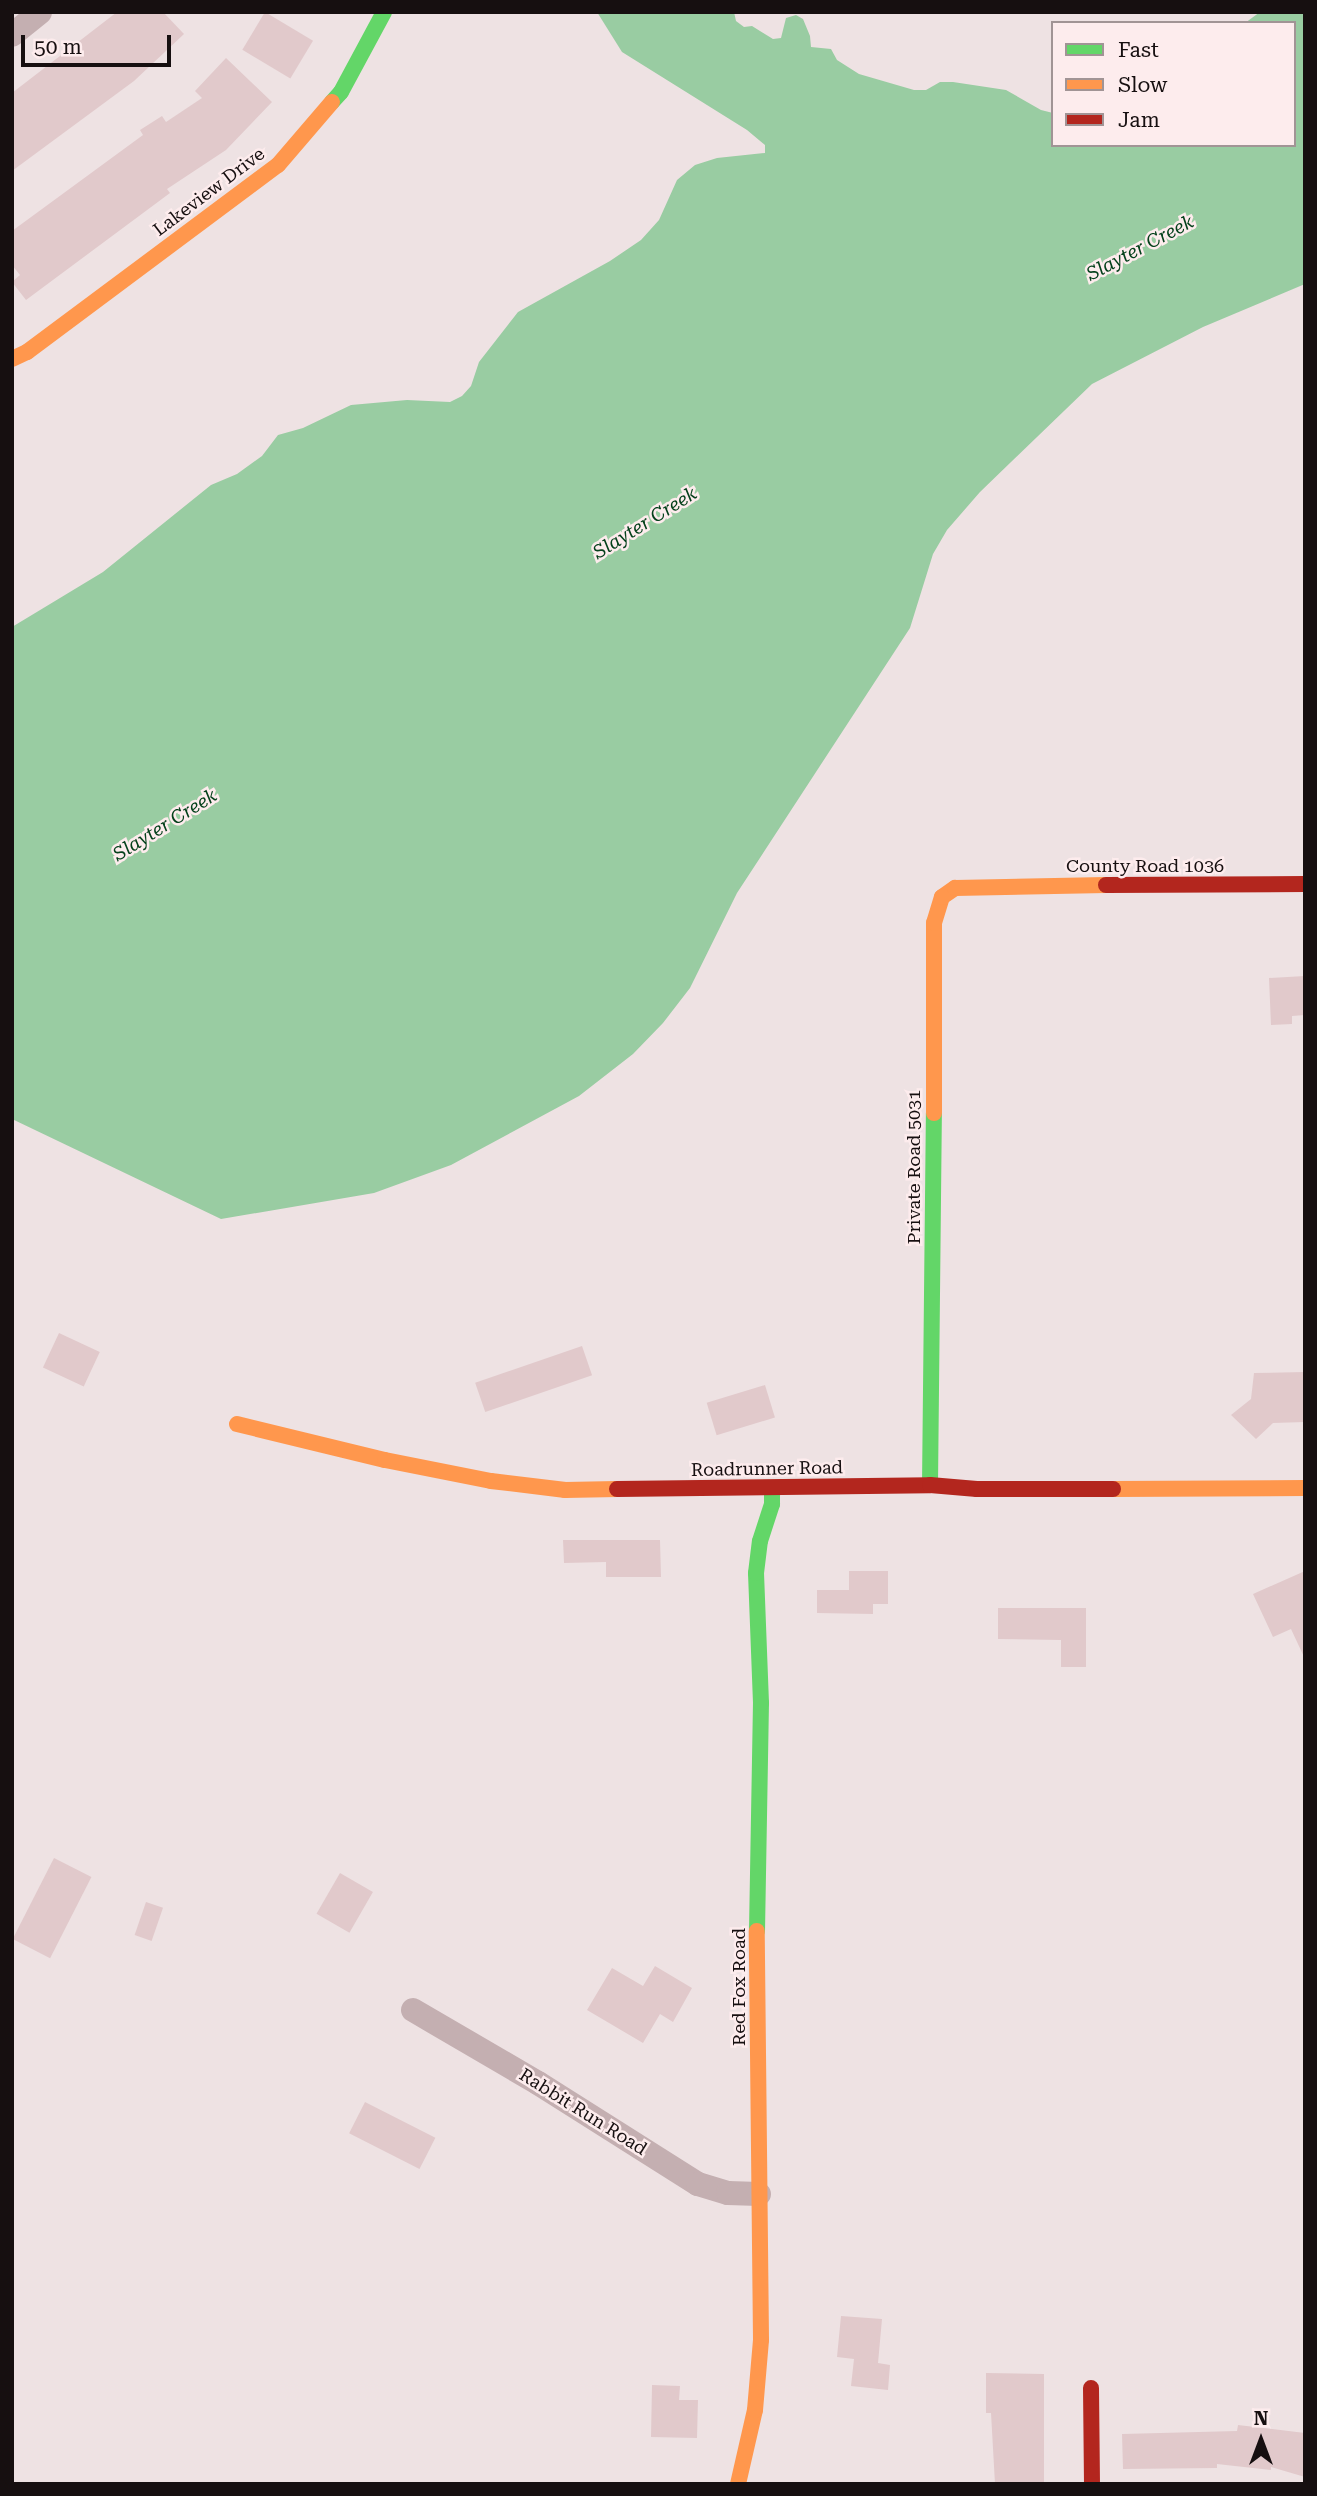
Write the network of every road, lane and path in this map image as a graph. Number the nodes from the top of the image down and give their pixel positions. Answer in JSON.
{"nodes":[{"id":1,"x":40,"y":12,"type":"edge"},
{"id":2,"x":384,"y":12,"type":"edge"},
{"id":3,"x":12,"y":35,"type":"edge"},
{"id":4,"x":12,"y":359,"type":"edge"},
{"id":5,"x":1305,"y":884,"type":"edge"},
{"id":6,"x":985,"y":886,"type":"joint"},
{"id":7,"x":237,"y":1424,"type":"dead end"},
{"id":8,"x":930,"y":1485,"type":"junction"},
{"id":9,"x":1305,"y":1488,"type":"edge"},
{"id":10,"x":772,"y":1489,"type":"junction"},
{"id":11,"x":413,"y":2010,"type":"dead end"},
{"id":12,"x":760,"y":2194,"type":"junction"},
{"id":13,"x":1091,"y":2388,"type":"dead end"},
{"id":14,"x":738,"y":2484,"type":"edge"},
{"id":15,"x":1092,"y":2484,"type":"edge"}],
"edges":[{"from":1,"to":3,"type":"street"},
{"from":2,"to":4,"type":"street","name":"Lakeview Drive"},
{"from":5,"to":6,"type":"street","name":"County Road 1036"},
{"from":6,"to":8,"type":"street","name":"Private Road 5031"},
{"from":7,"to":10,"type":"street","name":"Roadrunner Road"},
{"from":8,"to":9,"type":"street","name":"Roadrunner Road"},
{"from":8,"to":10,"type":"street","name":"Roadrunner Road"},
{"from":10,"to":12,"type":"street","name":"Red Fox Road"},
{"from":11,"to":12,"type":"street","name":"Rabbit Run Road"},
{"from":12,"to":14,"type":"street","name":"Red Fox Road"},
{"from":13,"to":15,"type":"street"}]}
